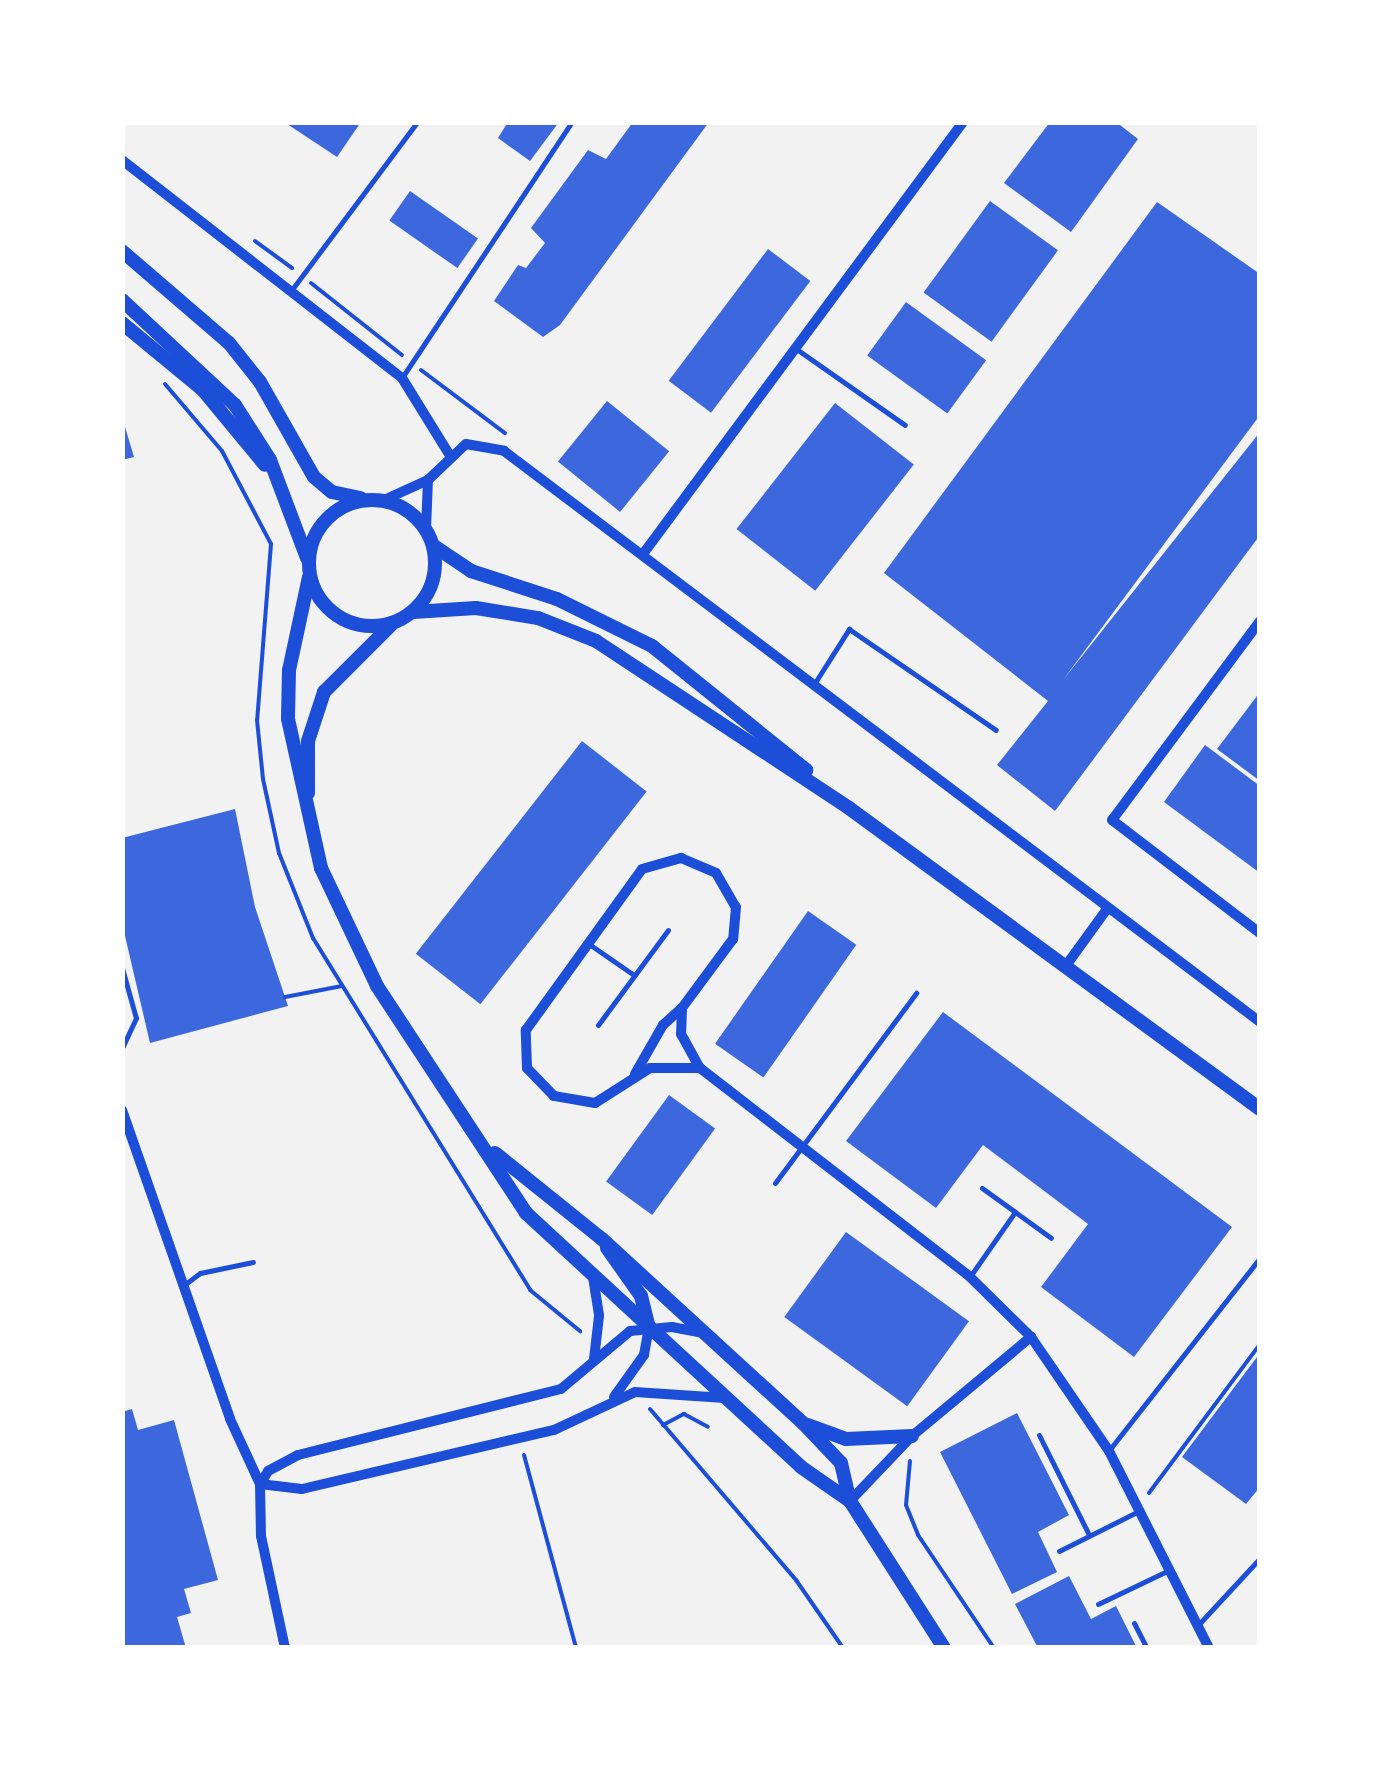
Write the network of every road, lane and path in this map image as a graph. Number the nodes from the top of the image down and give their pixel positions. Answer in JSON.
{"nodes":[{"id":1,"x":417,"y":122,"type":"edge"},
{"id":2,"x":572,"y":122,"type":"edge"},
{"id":3,"x":962,"y":122,"type":"edge"},
{"id":4,"x":122,"y":160,"type":"edge"},
{"id":5,"x":122,"y":251,"type":"edge"},
{"id":6,"x":293,"y":288,"type":"junction"},
{"id":7,"x":122,"y":300,"type":"edge"},
{"id":8,"x":122,"y":323,"type":"edge"},
{"id":9,"x":796,"y":348,"type":"junction"},
{"id":10,"x":402,"y":378,"type":"junction"},
{"id":11,"x":162,"y":380,"type":"dead end"},
{"id":12,"x":905,"y":425,"type":"dead end"},
{"id":13,"x":449,"y":454,"type":"junction"},
{"id":14,"x":279,"y":480,"type":"junction"},
{"id":15,"x":428,"y":480,"type":"junction"},
{"id":16,"x":366,"y":500,"type":"junction"},
{"id":17,"x":384,"y":500,"type":"junction"},
{"id":18,"x":426,"y":528,"type":"junction"},
{"id":19,"x":434,"y":546,"type":"junction"},
{"id":20,"x":643,"y":554,"type":"junction"},
{"id":21,"x":308,"y":560,"type":"junction"},
{"id":22,"x":310,"y":577,"type":"junction"},
{"id":23,"x":413,"y":612,"type":"junction"},
{"id":24,"x":1260,"y":621,"type":"edge"},
{"id":25,"x":392,"y":624,"type":"junction"},
{"id":26,"x":816,"y":681,"type":"junction"},
{"id":27,"x":996,"y":730,"type":"dead end"},
{"id":28,"x":849,"y":808,"type":"junction"},
{"id":29,"x":307,"y":824,"type":"junction"},
{"id":30,"x":1107,"y":909,"type":"junction"},
{"id":31,"x":668,"y":930,"type":"dead end"},
{"id":32,"x":1260,"y":933,"type":"edge"},
{"id":33,"x":586,"y":942,"type":"junction"},
{"id":34,"x":1065,"y":967,"type":"junction"},
{"id":35,"x":122,"y":968,"type":"edge"},
{"id":36,"x":634,"y":975,"type":"junction"},
{"id":37,"x":342,"y":986,"type":"junction"},
{"id":38,"x":916,"y":992,"type":"dead end"},
{"id":39,"x":285,"y":997,"type":"dead end"},
{"id":40,"x":1260,"y":1004,"type":"edge"},
{"id":41,"x":682,"y":1008,"type":"junction"},
{"id":42,"x":1255,"y":1019,"type":"edge"},
{"id":43,"x":598,"y":1025,"type":"dead end"},
{"id":44,"x":122,"y":1048,"type":"edge"},
{"id":45,"x":700,"y":1068,"type":"junction"},
{"id":46,"x":634,"y":1074,"type":"junction"},
{"id":47,"x":1260,"y":1109,"type":"edge"},
{"id":48,"x":122,"y":1110,"type":"edge"},
{"id":49,"x":802,"y":1142,"type":"junction"},
{"id":50,"x":490,"y":1150,"type":"junction"},
{"id":51,"x":775,"y":1183,"type":"dead end"},
{"id":52,"x":982,"y":1188,"type":"dead end"},
{"id":53,"x":1015,"y":1212,"type":"junction"},
{"id":54,"x":602,"y":1238,"type":"junction"},
{"id":55,"x":1051,"y":1238,"type":"dead end"},
{"id":56,"x":1259,"y":1259,"type":"edge"},
{"id":57,"x":253,"y":1262,"type":"dead end"},
{"id":58,"x":593,"y":1277,"type":"junction"},
{"id":59,"x":970,"y":1278,"type":"junction"},
{"id":60,"x":184,"y":1285,"type":"junction"},
{"id":61,"x":649,"y":1328,"type":"junction"},
{"id":62,"x":711,"y":1335,"type":"junction"},
{"id":63,"x":1031,"y":1338,"type":"junction"},
{"id":64,"x":597,"y":1344,"type":"junction"},
{"id":65,"x":1260,"y":1344,"type":"edge"},
{"id":66,"x":594,"y":1360,"type":"junction"},
{"id":67,"x":635,"y":1392,"type":"junction"},
{"id":68,"x":725,"y":1398,"type":"junction"},
{"id":69,"x":610,"y":1402,"type":"junction"},
{"id":70,"x":803,"y":1423,"type":"junction"},
{"id":71,"x":663,"y":1425,"type":"junction"},
{"id":72,"x":708,"y":1427,"type":"dead end"},
{"id":73,"x":1038,"y":1435,"type":"dead end"},
{"id":74,"x":912,"y":1436,"type":"junction"},
{"id":75,"x":1109,"y":1450,"type":"junction"},
{"id":76,"x":524,"y":1455,"type":"dead end"},
{"id":77,"x":260,"y":1484,"type":"junction"},
{"id":78,"x":850,"y":1501,"type":"junction"},
{"id":79,"x":1141,"y":1507,"type":"junction"},
{"id":80,"x":1089,"y":1535,"type":"junction"},
{"id":81,"x":1058,"y":1550,"type":"dead end"},
{"id":82,"x":1260,"y":1558,"type":"edge"},
{"id":83,"x":1171,"y":1570,"type":"junction"},
{"id":84,"x":1098,"y":1604,"type":"dead end"},
{"id":85,"x":1134,"y":1623,"type":"dead end"},
{"id":86,"x":1198,"y":1625,"type":"junction"},
{"id":87,"x":285,"y":1648,"type":"edge"},
{"id":88,"x":576,"y":1648,"type":"edge"},
{"id":89,"x":843,"y":1648,"type":"edge"},
{"id":90,"x":944,"y":1648,"type":"edge"},
{"id":91,"x":994,"y":1648,"type":"edge"},
{"id":92,"x":1147,"y":1648,"type":"edge"},
{"id":93,"x":1209,"y":1648,"type":"edge"}],
"edges":[{"from":1,"to":6,"type":"lane"},
{"from":2,"to":10,"type":"lane"},
{"from":3,"to":9,"type":"street"},
{"from":4,"to":6,"type":"street"},
{"from":5,"to":16,"type":"street"},
{"from":6,"to":10,"type":"street"},
{"from":7,"to":14,"type":"street"},
{"from":8,"to":14,"type":"street"},
{"from":9,"to":12,"type":"lane"},
{"from":9,"to":20,"type":"street"},
{"from":10,"to":13,"type":"street"},
{"from":11,"to":37,"type":"path"},
{"from":13,"to":15,"type":"street"},
{"from":13,"to":20,"type":"street"},
{"from":14,"to":21,"type":"street"},
{"from":15,"to":17,"type":"street"},
{"from":15,"to":18,"type":"street"},
{"from":16,"to":17,"type":"street"},
{"from":16,"to":21,"type":"street"},
{"from":17,"to":18,"type":"street"},
{"from":18,"to":19,"type":"street"},
{"from":19,"to":23,"type":"street"},
{"from":19,"to":28,"type":"street"},
{"from":20,"to":26,"type":"street"},
{"from":21,"to":22,"type":"street"},
{"from":22,"to":25,"type":"street"},
{"from":22,"to":29,"type":"street"},
{"from":23,"to":25,"type":"street"},
{"from":23,"to":28,"type":"street"},
{"from":24,"to":32,"type":"street"},
{"from":25,"to":29,"type":"street"},
{"from":26,"to":27,"type":"lane"},
{"from":26,"to":30,"type":"street"},
{"from":28,"to":34,"type":"street"},
{"from":29,"to":50,"type":"street"},
{"from":30,"to":34,"type":"street"},
{"from":30,"to":42,"type":"street"},
{"from":31,"to":36,"type":"lane"},
{"from":33,"to":36,"type":"lane"},
{"from":33,"to":41,"type":"street"},
{"from":33,"to":46,"type":"street"},
{"from":34,"to":47,"type":"street"},
{"from":35,"to":44,"type":"lane"},
{"from":36,"to":43,"type":"lane"},
{"from":37,"to":39,"type":"path"},
{"from":37,"to":64,"type":"path"},
{"from":38,"to":49,"type":"lane"},
{"from":40,"to":42,"type":"street"},
{"from":41,"to":45,"type":"street"},
{"from":41,"to":46,"type":"street"},
{"from":45,"to":46,"type":"street"},
{"from":45,"to":49,"type":"street"},
{"from":48,"to":60,"type":"street"},
{"from":49,"to":51,"type":"lane"},
{"from":49,"to":59,"type":"street"},
{"from":50,"to":54,"type":"street"},
{"from":50,"to":58,"type":"street"},
{"from":52,"to":53,"type":"lane"},
{"from":53,"to":55,"type":"lane"},
{"from":53,"to":59,"type":"lane"},
{"from":54,"to":61,"type":"street"},
{"from":54,"to":62,"type":"street"},
{"from":56,"to":75,"type":"lane"},
{"from":57,"to":60,"type":"lane"},
{"from":58,"to":61,"type":"street"},
{"from":58,"to":64,"type":"street"},
{"from":59,"to":63,"type":"street"},
{"from":60,"to":77,"type":"street"},
{"from":61,"to":62,"type":"street"},
{"from":61,"to":66,"type":"street"},
{"from":61,"to":68,"type":"street"},
{"from":61,"to":69,"type":"street"},
{"from":62,"to":70,"type":"street"},
{"from":63,"to":74,"type":"street"},
{"from":63,"to":75,"type":"street"},
{"from":64,"to":66,"type":"street"},
{"from":65,"to":79,"type":"path"},
{"from":66,"to":77,"type":"street"},
{"from":67,"to":68,"type":"street"},
{"from":67,"to":69,"type":"street"},
{"from":67,"to":71,"type":"path"},
{"from":68,"to":78,"type":"street"},
{"from":69,"to":77,"type":"street"},
{"from":70,"to":74,"type":"street"},
{"from":70,"to":78,"type":"street"},
{"from":71,"to":72,"type":"path"},
{"from":71,"to":89,"type":"path"},
{"from":73,"to":80,"type":"lane"},
{"from":74,"to":78,"type":"street"},
{"from":74,"to":91,"type":"path"},
{"from":75,"to":79,"type":"street"},
{"from":76,"to":88,"type":"path"},
{"from":77,"to":87,"type":"street"},
{"from":78,"to":90,"type":"street"},
{"from":79,"to":80,"type":"lane"},
{"from":79,"to":83,"type":"street"},
{"from":80,"to":81,"type":"lane"},
{"from":82,"to":86,"type":"lane"},
{"from":83,"to":84,"type":"lane"},
{"from":83,"to":86,"type":"street"},
{"from":85,"to":92,"type":"lane"},
{"from":86,"to":93,"type":"street"}]}
